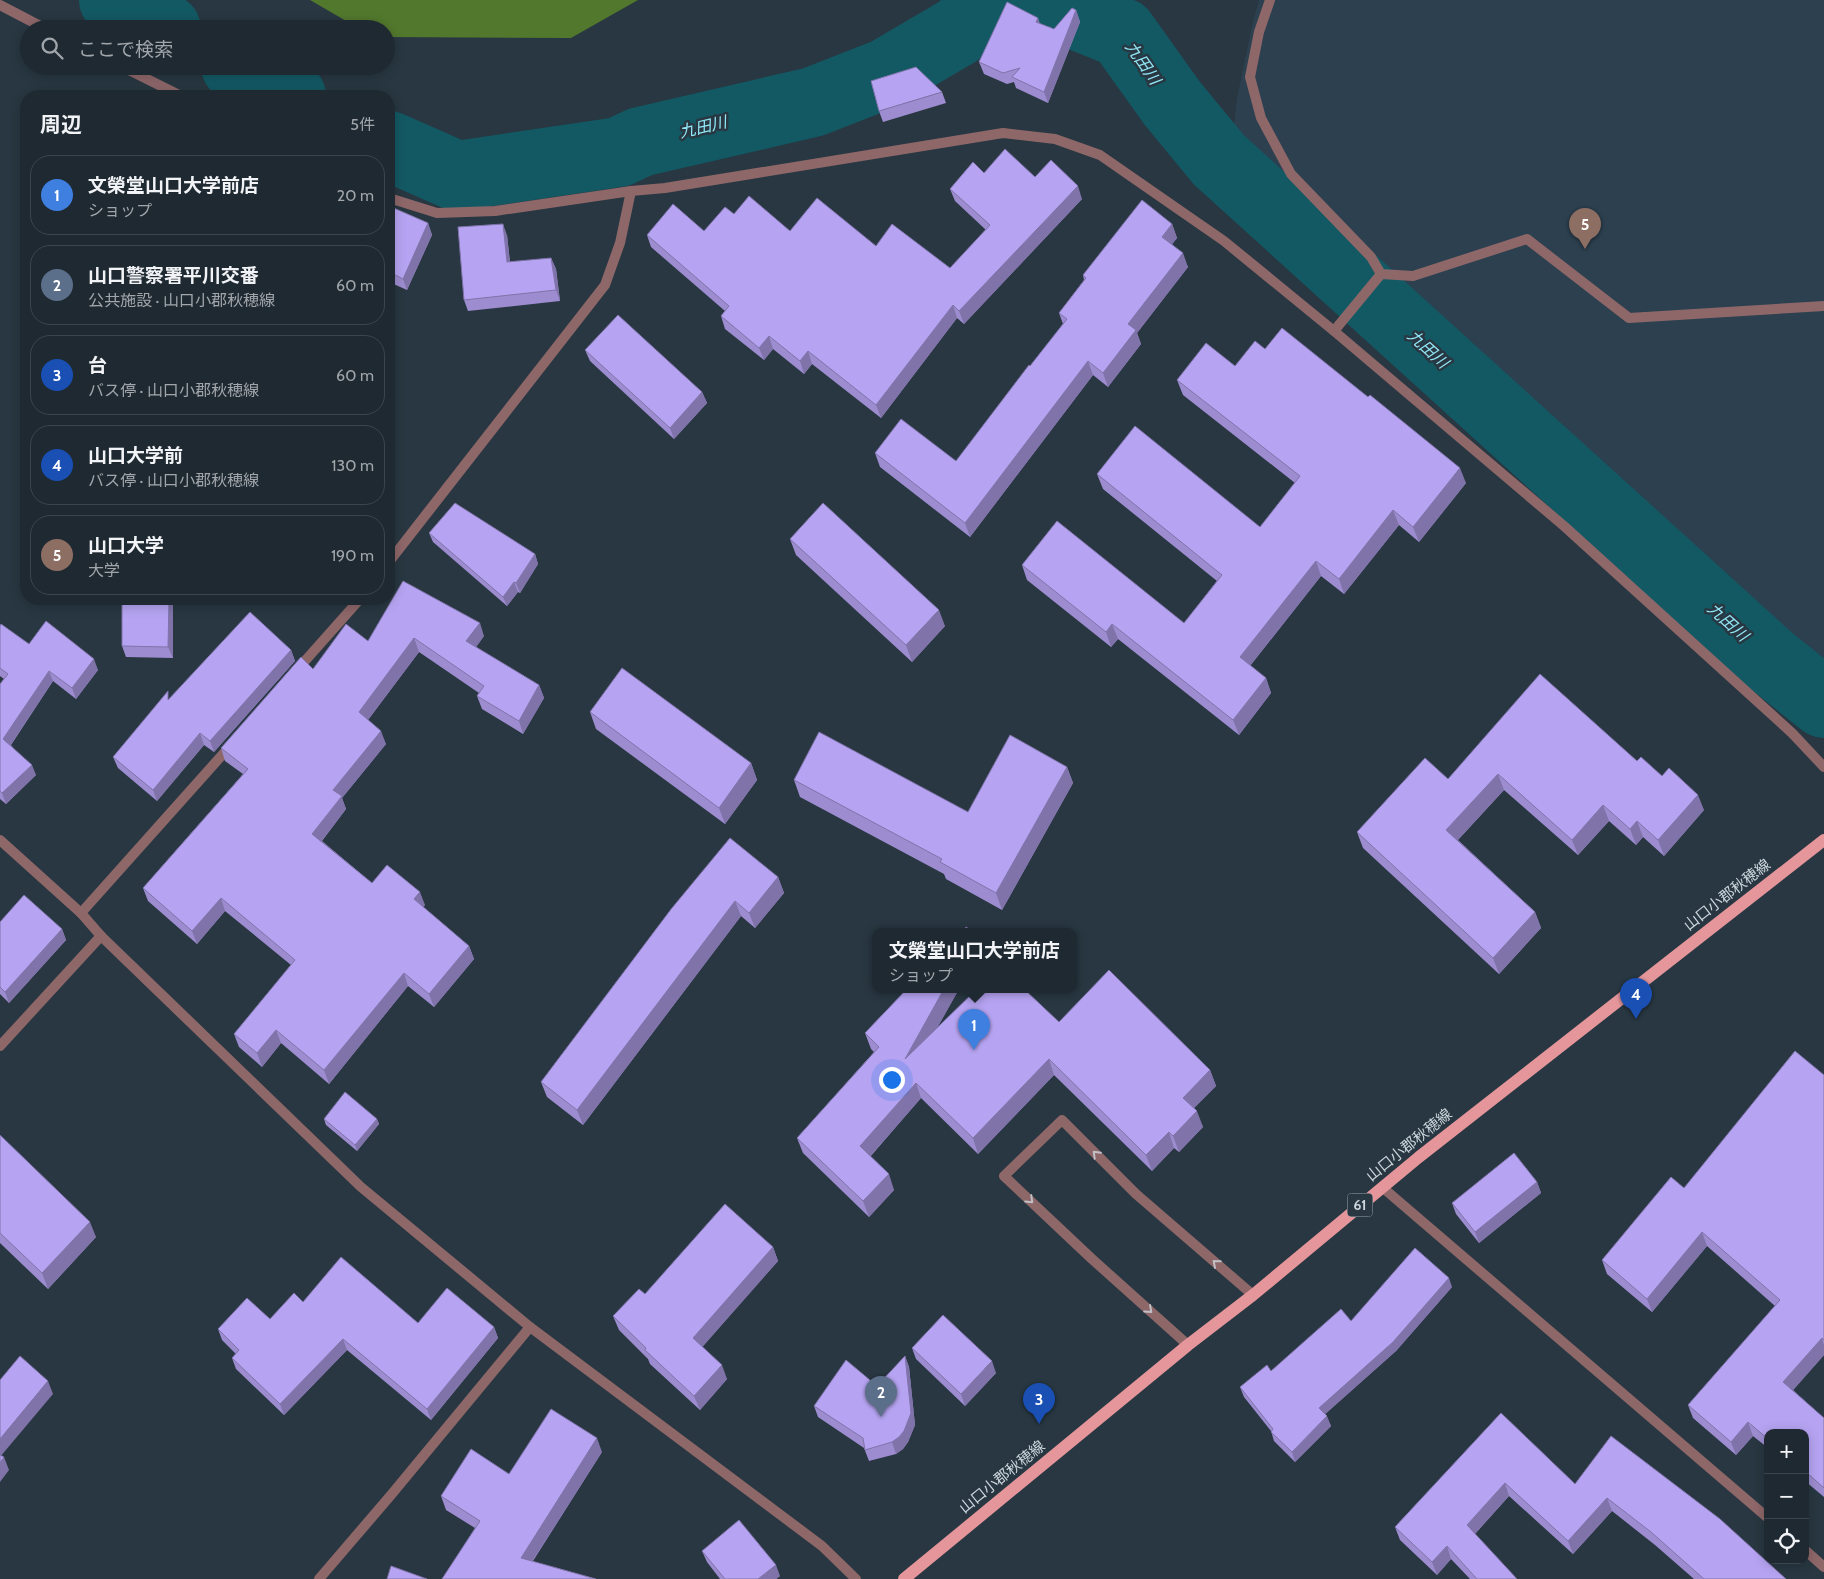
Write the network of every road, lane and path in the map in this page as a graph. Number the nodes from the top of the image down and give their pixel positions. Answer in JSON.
{"nodes":[{"id":1,"x":1270,"y":0,"type":"edge"},
{"id":2,"x":0,"y":6,"type":"edge"},
{"id":3,"x":28,"y":20,"type":"edge"},
{"id":4,"x":139,"y":75,"type":"edge"},
{"id":5,"x":169,"y":90,"type":"edge"},
{"id":6,"x":631,"y":191,"type":"junction"},
{"id":7,"x":395,"y":200,"type":"edge"},
{"id":8,"x":1381,"y":274,"type":"junction"},
{"id":9,"x":1824,"y":306,"type":"edge"},
{"id":10,"x":1334,"y":331,"type":"junction"},
{"id":11,"x":395,"y":554,"type":"edge"},
{"id":12,"x":355,"y":605,"type":"edge"},
{"id":13,"x":292,"y":676,"type":"edge"},
{"id":14,"x":239,"y":736,"type":"edge"},
{"id":15,"x":1824,"y":767,"type":"edge"},
{"id":16,"x":0,"y":840,"type":"edge"},
{"id":17,"x":1824,"y":840,"type":"edge"},
{"id":18,"x":81,"y":913,"type":"junction"},
{"id":19,"x":101,"y":936,"type":"junction"},
{"id":20,"x":0,"y":1046,"type":"edge"},
{"id":21,"x":1382,"y":1187,"type":"junction"},
{"id":22,"x":1253,"y":1295,"type":"junction"},
{"id":23,"x":530,"y":1327,"type":"junction"},
{"id":24,"x":1188,"y":1345,"type":"junction"},
{"id":25,"x":1764,"y":1515,"type":"edge"},
{"id":26,"x":1809,"y":1554,"type":"edge"},
{"id":27,"x":1824,"y":1567,"type":"edge"},
{"id":28,"x":319,"y":1579,"type":"edge"},
{"id":29,"x":856,"y":1579,"type":"edge"},
{"id":30,"x":904,"y":1579,"type":"edge"}],
"edges":[{"from":1,"to":8,"type":"street"},
{"from":2,"to":3,"type":"street"},
{"from":4,"to":5,"type":"street"},
{"from":6,"to":7,"type":"street"},
{"from":6,"to":10,"type":"street"},
{"from":6,"to":11,"type":"street"},
{"from":8,"to":9,"type":"street"},
{"from":8,"to":10,"type":"street"},
{"from":10,"to":15,"type":"street"},
{"from":12,"to":13,"type":"street"},
{"from":14,"to":18,"type":"street"},
{"from":16,"to":18,"type":"street"},
{"from":17,"to":21,"type":"main road","name":"山口小郡秋穂線","number":"61"},
{"from":18,"to":19,"type":"street"},
{"from":19,"to":20,"type":"street"},
{"from":19,"to":23,"type":"street"},
{"from":21,"to":22,"type":"main road","name":"山口小郡秋穂線","number":"61"},
{"from":21,"to":25,"type":"street"},
{"from":22,"to":24,"type":"main road","name":"山口小郡秋穂線","number":"61"},
{"from":22,"to":24,"type":"street","one_way":true},
{"from":23,"to":28,"type":"street"},
{"from":23,"to":29,"type":"street"},
{"from":24,"to":30,"type":"main road","name":"山口小郡秋穂線","number":"61"},
{"from":26,"to":27,"type":"street"}]}
